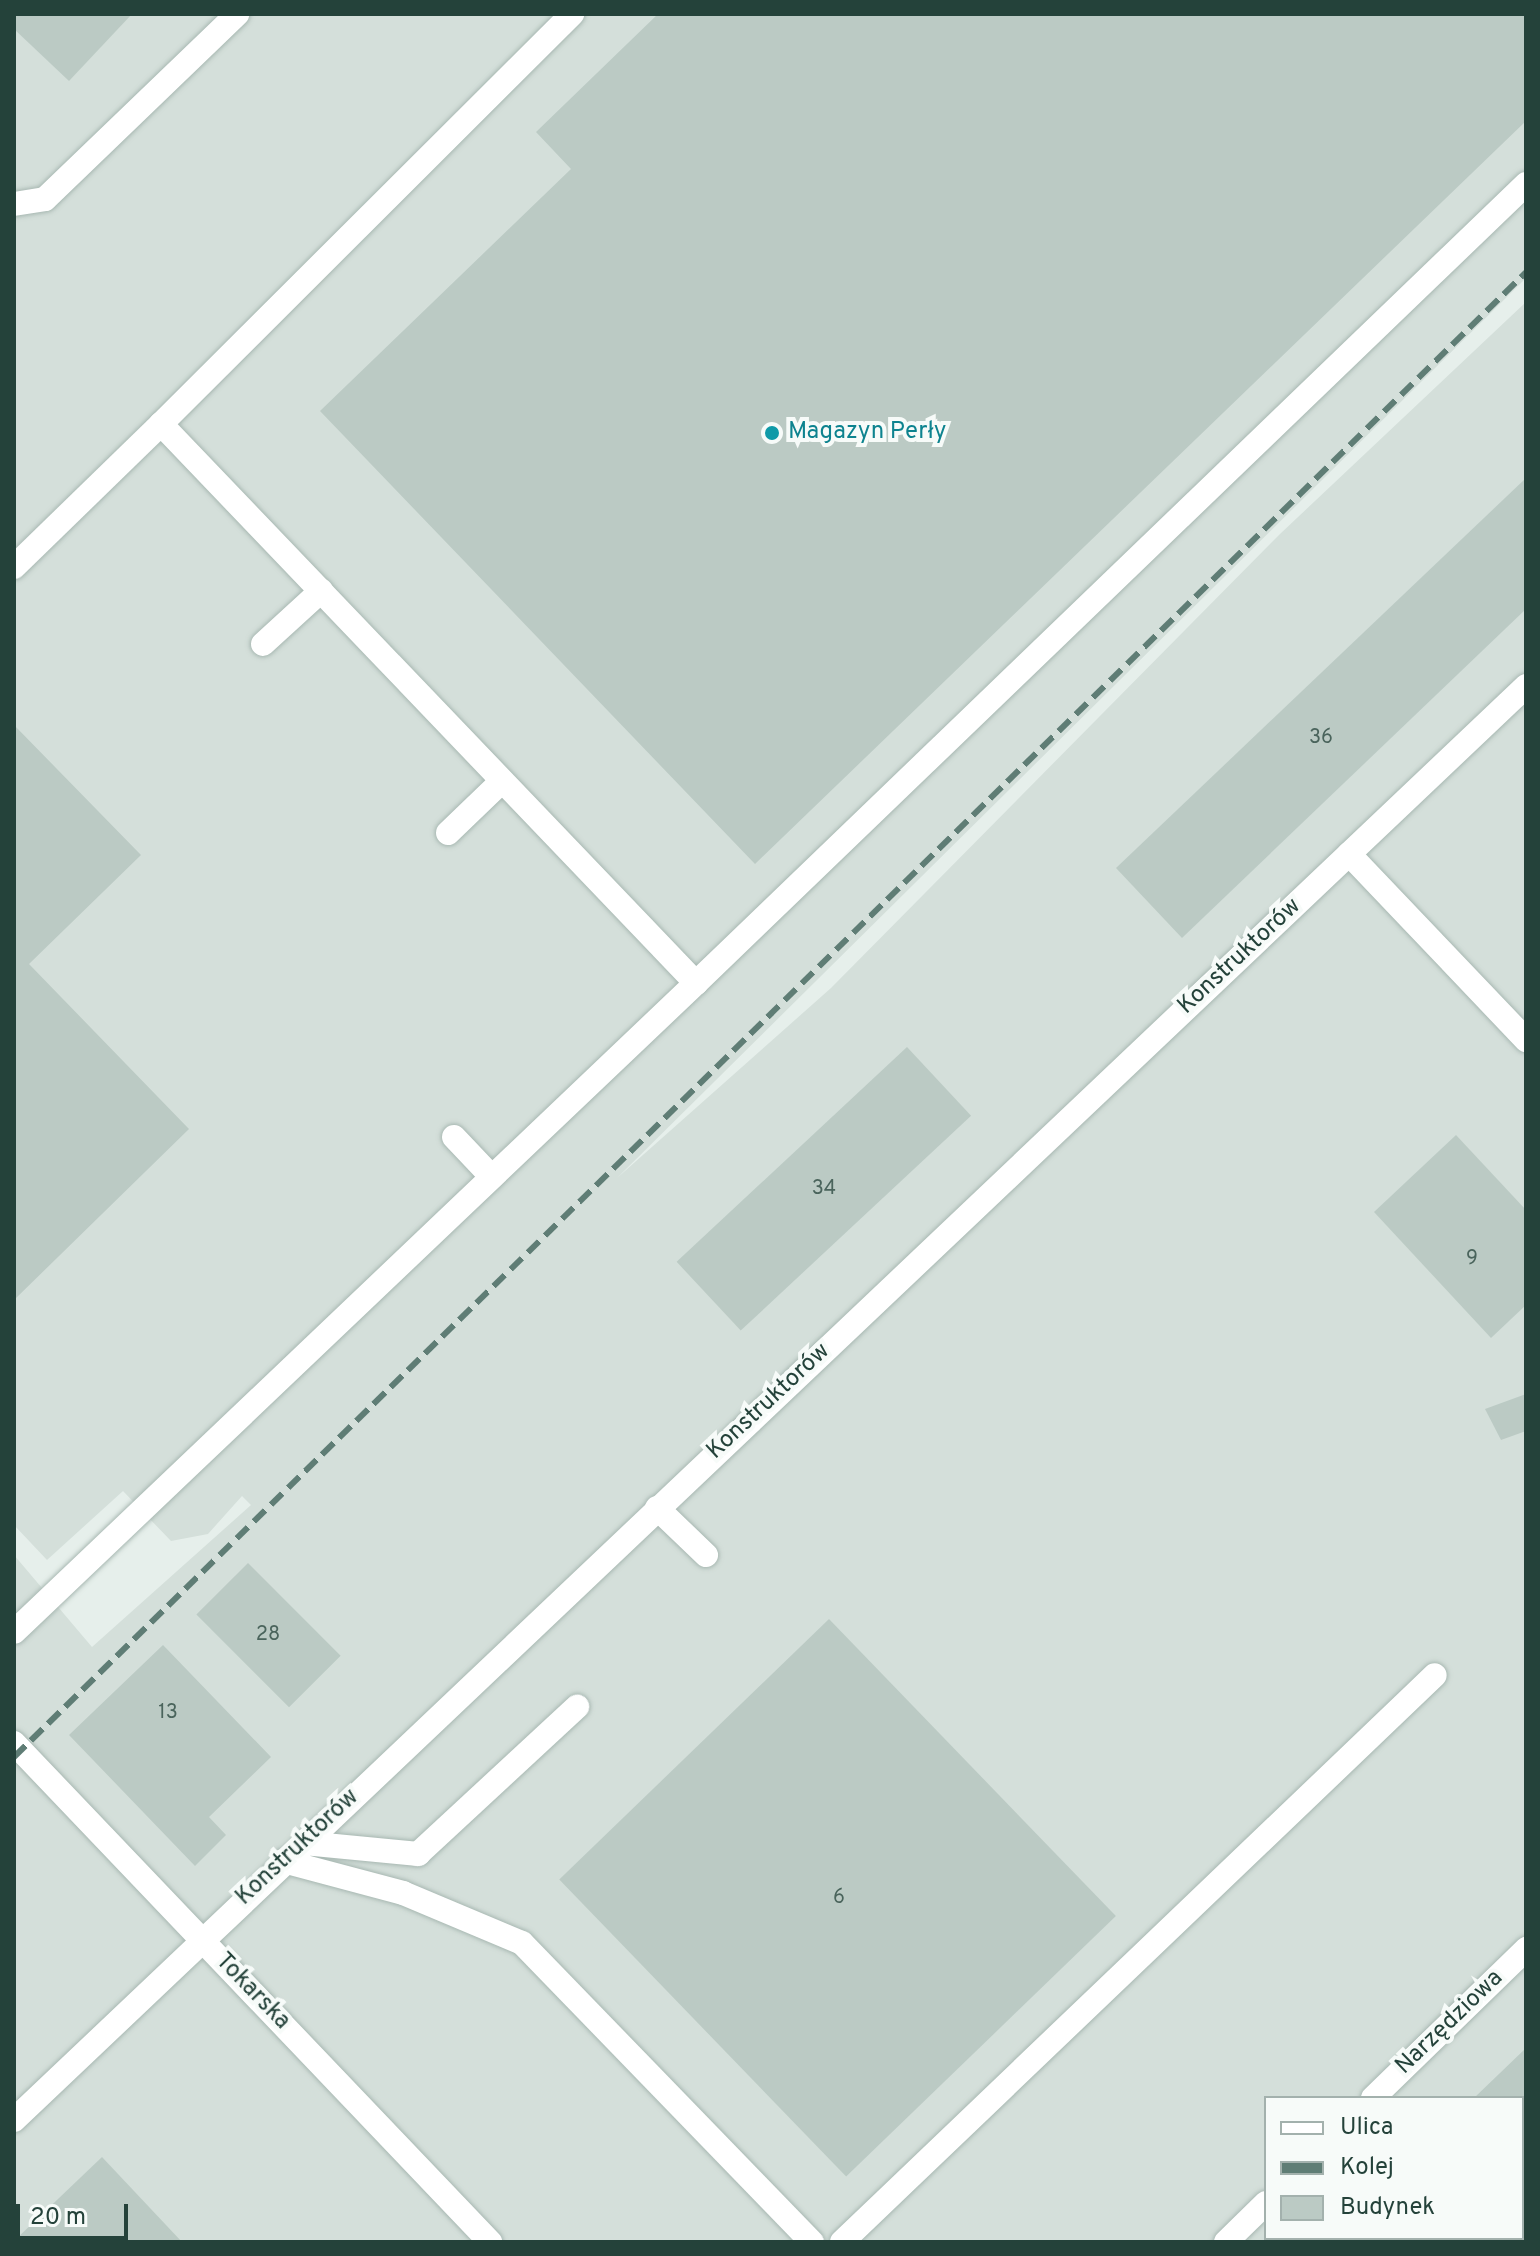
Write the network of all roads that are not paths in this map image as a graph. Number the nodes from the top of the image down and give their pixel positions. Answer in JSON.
{"nodes":[{"id":1,"x":237,"y":14,"type":"edge"},
{"id":2,"x":572,"y":14,"type":"edge"},
{"id":3,"x":1526,"y":184,"type":"edge"},
{"id":4,"x":14,"y":204,"type":"edge"},
{"id":5,"x":161,"y":424,"type":"junction"},
{"id":6,"x":14,"y":567,"type":"edge"},
{"id":7,"x":321,"y":591,"type":"junction"},
{"id":8,"x":263,"y":644,"type":"dead end"},
{"id":9,"x":1526,"y":686,"type":"edge"},
{"id":10,"x":502,"y":781,"type":"junction"},
{"id":11,"x":448,"y":833,"type":"dead end"},
{"id":12,"x":1349,"y":854,"type":"junction"},
{"id":13,"x":696,"y":983,"type":"junction"},
{"id":14,"x":1526,"y":1040,"type":"edge"},
{"id":15,"x":454,"y":1137,"type":"dead end"},
{"id":16,"x":492,"y":1177,"type":"junction"},
{"id":17,"x":657,"y":1508,"type":"junction"},
{"id":18,"x":706,"y":1555,"type":"dead end"},
{"id":19,"x":14,"y":1632,"type":"edge"},
{"id":20,"x":1435,"y":1675,"type":"dead end"},
{"id":21,"x":577,"y":1707,"type":"dead end"},
{"id":22,"x":14,"y":1743,"type":"edge"},
{"id":23,"x":304,"y":1843,"type":"junction"},
{"id":24,"x":283,"y":1861,"type":"junction"},
{"id":25,"x":202,"y":1939,"type":"junction"},
{"id":26,"x":1526,"y":1949,"type":"edge"},
{"id":27,"x":1375,"y":2096,"type":"edge"},
{"id":28,"x":14,"y":2120,"type":"edge"},
{"id":29,"x":1264,"y":2205,"type":"edge"},
{"id":30,"x":490,"y":2242,"type":"edge"},
{"id":31,"x":812,"y":2242,"type":"edge"},
{"id":32,"x":842,"y":2242,"type":"edge"},
{"id":33,"x":1226,"y":2242,"type":"edge"}],
"edges":[{"from":1,"to":4,"type":"lane"},
{"from":2,"to":5,"type":"lane"},
{"from":3,"to":13,"type":"lane"},
{"from":5,"to":6,"type":"lane"},
{"from":5,"to":7,"type":"lane"},
{"from":7,"to":8,"type":"lane"},
{"from":7,"to":10,"type":"lane"},
{"from":9,"to":12,"type":"lane","name":"Konstruktorów"},
{"from":10,"to":11,"type":"lane"},
{"from":10,"to":13,"type":"lane"},
{"from":12,"to":14,"type":"lane"},
{"from":12,"to":17,"type":"lane","name":"Konstruktorów"},
{"from":13,"to":16,"type":"lane"},
{"from":15,"to":16,"type":"lane"},
{"from":16,"to":19,"type":"lane"},
{"from":17,"to":18,"type":"lane"},
{"from":17,"to":23,"type":"lane","name":"Konstruktorów"},
{"from":20,"to":32,"type":"lane"},
{"from":21,"to":23,"type":"lane"},
{"from":22,"to":25,"type":"lane","name":"Tokarska"},
{"from":23,"to":24,"type":"lane","name":"Konstruktorów"},
{"from":24,"to":25,"type":"lane","name":"Konstruktorów"},
{"from":24,"to":31,"type":"lane"},
{"from":25,"to":28,"type":"lane","name":"Konstruktorów"},
{"from":25,"to":30,"type":"lane","name":"Tokarska"},
{"from":26,"to":27,"type":"lane","name":"Narzędziowa"},
{"from":29,"to":33,"type":"lane"}]}
